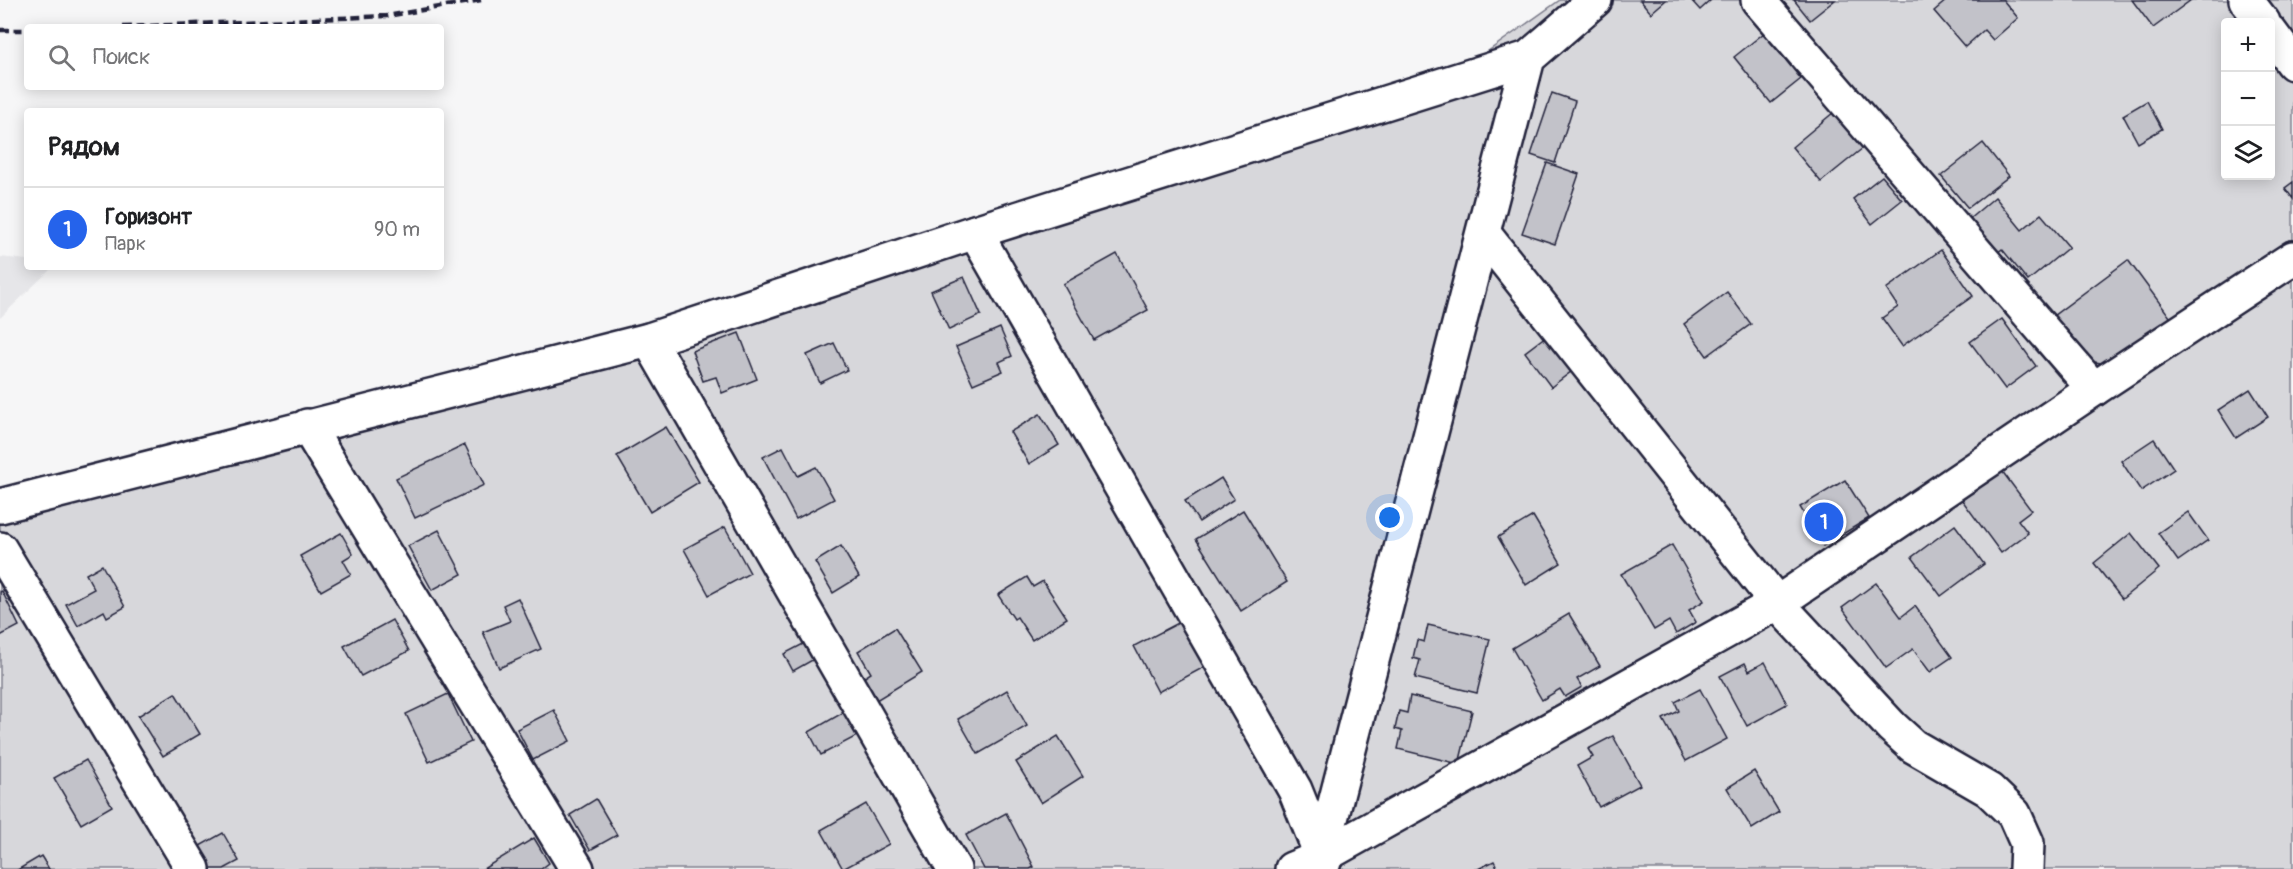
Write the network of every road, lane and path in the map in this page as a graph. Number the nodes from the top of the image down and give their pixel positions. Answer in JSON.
{"nodes":[{"id":1,"x":1595,"y":0,"type":"edge"},
{"id":2,"x":1758,"y":0,"type":"edge"},
{"id":3,"x":2246,"y":0,"type":"edge"},
{"id":4,"x":2260,"y":18,"type":"edge"},
{"id":5,"x":2275,"y":38,"type":"edge"},
{"id":6,"x":1528,"y":58,"type":"junction"},
{"id":7,"x":2293,"y":63,"type":"edge"},
{"id":8,"x":975,"y":232,"type":"junction"},
{"id":9,"x":1484,"y":234,"type":"junction"},
{"id":10,"x":2293,"y":258,"type":"edge"},
{"id":11,"x":649,"y":340,"type":"junction"},
{"id":12,"x":2094,"y":389,"type":"junction"},
{"id":13,"x":307,"y":426,"type":"junction"},
{"id":14,"x":0,"y":506,"type":"edge"},
{"id":15,"x":0,"y":549,"type":"edge"},
{"id":16,"x":1777,"y":603,"type":"junction"},
{"id":17,"x":1314,"y":866,"type":"edge"},
{"id":18,"x":193,"y":869,"type":"edge"},
{"id":19,"x":576,"y":869,"type":"edge"},
{"id":20,"x":954,"y":869,"type":"edge"},
{"id":21,"x":2026,"y":869,"type":"edge"}],
"edges":[{"from":1,"to":6,"type":"lane"},
{"from":2,"to":12,"type":"lane"},
{"from":3,"to":4,"type":"lane"},
{"from":5,"to":7,"type":"lane"},
{"from":6,"to":8,"type":"lane"},
{"from":6,"to":9,"type":"lane"},
{"from":8,"to":11,"type":"lane"},
{"from":8,"to":17,"type":"lane"},
{"from":9,"to":16,"type":"lane"},
{"from":9,"to":17,"type":"lane"},
{"from":10,"to":12,"type":"lane"},
{"from":11,"to":13,"type":"lane"},
{"from":11,"to":20,"type":"lane"},
{"from":12,"to":16,"type":"lane"},
{"from":13,"to":14,"type":"lane"},
{"from":13,"to":19,"type":"lane"},
{"from":15,"to":18,"type":"lane"},
{"from":16,"to":17,"type":"lane"},
{"from":16,"to":21,"type":"lane"}]}
